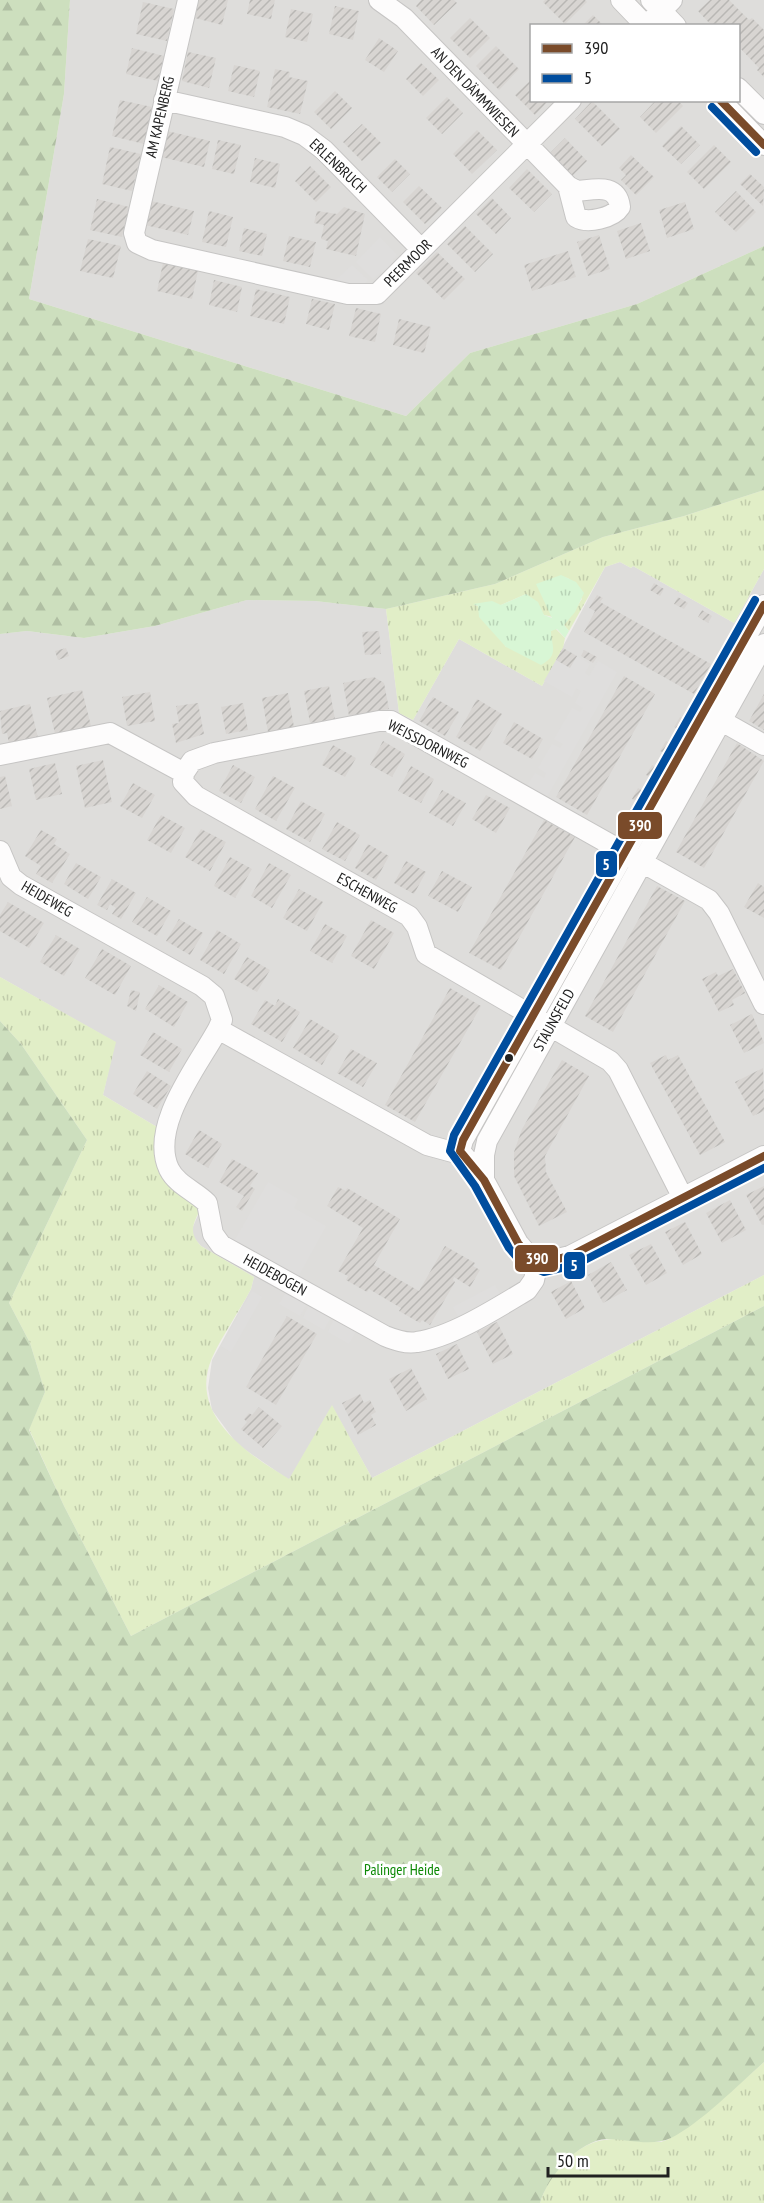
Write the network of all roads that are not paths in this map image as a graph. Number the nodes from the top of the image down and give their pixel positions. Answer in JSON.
{"nodes":[{"id":1,"x":188,"y":0,"type":"edge"},
{"id":2,"x":379,"y":0,"type":"edge"},
{"id":3,"x":621,"y":0,"type":"edge"},
{"id":4,"x":661,"y":4,"type":"edge"},
{"id":5,"x":644,"y":24,"type":"edge"},
{"id":6,"x":647,"y":24,"type":"edge"},
{"id":7,"x":675,"y":24,"type":"edge"},
{"id":8,"x":740,"y":90,"type":"edge"},
{"id":9,"x":164,"y":100,"type":"junction"},
{"id":10,"x":569,"y":102,"type":"edge"},
{"id":11,"x":722,"y":102,"type":"edge"},
{"id":12,"x":764,"y":114,"type":"edge"},
{"id":13,"x":526,"y":145,"type":"junction"},
{"id":14,"x":764,"y":145,"type":"edge"},
{"id":15,"x":568,"y":186,"type":"dead end"},
{"id":16,"x":134,"y":233,"type":"joint"},
{"id":17,"x":422,"y":249,"type":"junction"},
{"id":18,"x":764,"y":605,"type":"edge"},
{"id":19,"x":764,"y":644,"type":"edge"},
{"id":20,"x":713,"y":716,"type":"junction"},
{"id":21,"x":764,"y":745,"type":"edge"},
{"id":22,"x":0,"y":755,"type":"edge"},
{"id":23,"x":184,"y":773,"type":"junction"},
{"id":24,"x":0,"y":851,"type":"edge"},
{"id":25,"x":623,"y":854,"type":"junction"},
{"id":26,"x":642,"y":864,"type":"junction"},
{"id":27,"x":764,"y":1004,"type":"edge"},
{"id":28,"x":533,"y":1015,"type":"junction"},
{"id":29,"x":551,"y":1025,"type":"junction"},
{"id":30,"x":218,"y":1029,"type":"junction"},
{"id":31,"x":460,"y":1154,"type":"junction"},
{"id":32,"x":764,"y":1156,"type":"edge"},
{"id":33,"x":484,"y":1180,"type":"junction"},
{"id":34,"x":683,"y":1198,"type":"junction"},
{"id":35,"x":538,"y":1261,"type":"junction"}],
"edges":[{"from":1,"to":9,"type":"street","name":"AM KAPENBERG"},
{"from":2,"to":13,"type":"street","name":"AN DEN DÄMMWIESEN"},
{"from":3,"to":5,"type":"street"},
{"from":4,"to":6,"type":"street"},
{"from":4,"to":7,"type":"street"},
{"from":8,"to":12,"type":"street"},
{"from":9,"to":16,"type":"street","name":"AM KAPENBERG"},
{"from":9,"to":17,"type":"street","name":"ERLENBRUCH"},
{"from":10,"to":13,"type":"street","name":"PEERMOOR"},
{"from":11,"to":14,"type":"street"},
{"from":13,"to":15,"type":"street","name":"AN DEN DÄMMWIESEN"},
{"from":13,"to":17,"type":"street","name":"PEERMOOR"},
{"from":16,"to":17,"type":"street","name":"PEERMOOR"},
{"from":18,"to":20,"type":"street","name":"STAUNSFELD"},
{"from":19,"to":20,"type":"street","name":"STAUNSFELD"},
{"from":20,"to":21,"type":"street"},
{"from":20,"to":25,"type":"street","name":"STAUNSFELD"},
{"from":20,"to":26,"type":"street","name":"STAUNSFELD"},
{"from":22,"to":23,"type":"street"},
{"from":23,"to":25,"type":"street","name":"WEISSDORNWEG"},
{"from":23,"to":28,"type":"street","name":"ESCHENWEG"},
{"from":24,"to":30,"type":"street","name":"HEIDEWEG"},
{"from":25,"to":26,"type":"street"},
{"from":25,"to":28,"type":"street","name":"STAUNSFELD"},
{"from":26,"to":27,"type":"street"},
{"from":26,"to":29,"type":"street","name":"STAUNSFELD"},
{"from":28,"to":29,"type":"street","name":"ESCHENWEG"},
{"from":28,"to":31,"type":"street","name":"STAUNSFELD"},
{"from":29,"to":33,"type":"street","name":"STAUNSFELD"},
{"from":29,"to":34,"type":"street","name":"ESCHENWEG"},
{"from":30,"to":31,"type":"street"},
{"from":30,"to":35,"type":"street","name":"HEIDEBOGEN"},
{"from":31,"to":33,"type":"street","name":"STAUNSFELD"},
{"from":32,"to":34,"type":"street"},
{"from":33,"to":35,"type":"street","name":"STAUNSFELD"},
{"from":34,"to":35,"type":"street"}]}
